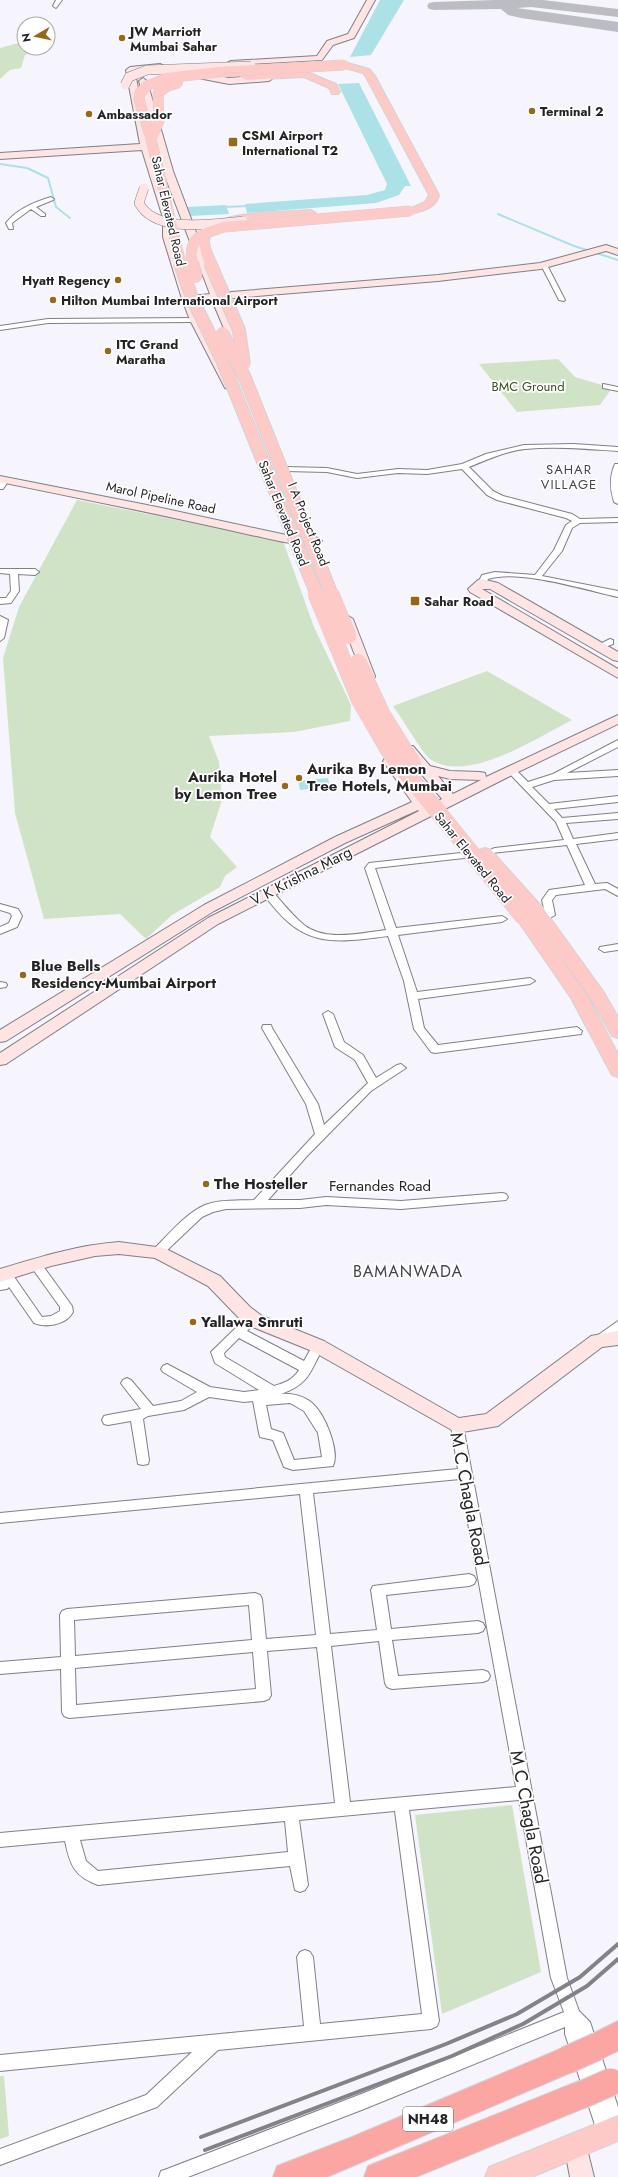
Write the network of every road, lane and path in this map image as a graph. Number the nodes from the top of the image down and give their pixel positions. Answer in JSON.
{"nodes":[{"id":1,"x":59,"y":0,"type":"edge"},
{"id":2,"x":370,"y":0,"type":"edge"},
{"id":3,"x":56,"y":6,"type":"dead end"},
{"id":4,"x":344,"y":65,"type":"junction"},
{"id":5,"x":138,"y":73,"type":"junction"},
{"id":6,"x":313,"y":77,"type":"junction"},
{"id":7,"x":128,"y":83,"type":"junction"},
{"id":8,"x":335,"y":92,"type":"dead end"},
{"id":9,"x":141,"y":127,"type":"junction"},
{"id":10,"x":152,"y":145,"type":"junction"},
{"id":11,"x":117,"y":146,"type":"junction"},
{"id":12,"x":96,"y":150,"type":"junction"},
{"id":13,"x":0,"y":152,"type":"edge"},
{"id":14,"x":0,"y":156,"type":"edge"},
{"id":15,"x":51,"y":199,"type":"dead end"},
{"id":16,"x":31,"y":206,"type":"junction"},
{"id":17,"x":311,"y":213,"type":"dead end"},
{"id":18,"x":43,"y":215,"type":"dead end"},
{"id":19,"x":334,"y":216,"type":"junction"},
{"id":20,"x":11,"y":228,"type":"dead end"},
{"id":21,"x":618,"y":252,"type":"edge"},
{"id":22,"x":544,"y":265,"type":"junction"},
{"id":23,"x":216,"y":297,"type":"junction"},
{"id":24,"x":187,"y":299,"type":"junction"},
{"id":25,"x":562,"y":300,"type":"dead end"},
{"id":26,"x":195,"y":320,"type":"junction"},
{"id":27,"x":0,"y":328,"type":"edge"},
{"id":28,"x":245,"y":378,"type":"junction"},
{"id":29,"x":606,"y":386,"type":"dead end"},
{"id":30,"x":618,"y":389,"type":"edge"},
{"id":31,"x":618,"y":449,"type":"edge"},
{"id":32,"x":464,"y":466,"type":"junction"},
{"id":33,"x":618,"y":466,"type":"edge"},
{"id":34,"x":286,"y":469,"type":"junction"},
{"id":35,"x":2,"y":482,"type":"edge"},
{"id":36,"x":618,"y":502,"type":"edge"},
{"id":37,"x":618,"y":520,"type":"edge"},
{"id":38,"x":578,"y":521,"type":"junction"},
{"id":39,"x":292,"y":540,"type":"junction"},
{"id":40,"x":316,"y":541,"type":"junction"},
{"id":41,"x":0,"y":570,"type":"edge"},
{"id":42,"x":14,"y":571,"type":"junction"},
{"id":43,"x":35,"y":572,"type":"dead end"},
{"id":44,"x":537,"y":577,"type":"junction"},
{"id":45,"x":482,"y":584,"type":"junction"},
{"id":46,"x":618,"y":594,"type":"edge"},
{"id":47,"x":0,"y":601,"type":"edge"},
{"id":48,"x":0,"y":619,"type":"edge"},
{"id":49,"x":0,"y":638,"type":"edge"},
{"id":50,"x":618,"y":657,"type":"edge"},
{"id":51,"x":618,"y":674,"type":"edge"},
{"id":52,"x":618,"y":709,"type":"edge"},
{"id":53,"x":618,"y":719,"type":"edge"},
{"id":54,"x":618,"y":743,"type":"edge"},
{"id":55,"x":423,"y":768,"type":"junction"},
{"id":56,"x":510,"y":770,"type":"junction"},
{"id":57,"x":618,"y":773,"type":"edge"},
{"id":58,"x":480,"y":776,"type":"junction"},
{"id":59,"x":553,"y":778,"type":"junction"},
{"id":60,"x":526,"y":786,"type":"junction"},
{"id":61,"x":407,"y":787,"type":"junction"},
{"id":62,"x":448,"y":797,"type":"junction"},
{"id":63,"x":618,"y":800,"type":"edge"},
{"id":64,"x":546,"y":807,"type":"junction"},
{"id":65,"x":423,"y":808,"type":"junction"},
{"id":66,"x":402,"y":812,"type":"junction"},
{"id":67,"x":618,"y":816,"type":"edge"},
{"id":68,"x":560,"y":821,"type":"junction"},
{"id":69,"x":618,"y":836,"type":"edge"},
{"id":70,"x":570,"y":841,"type":"junction"},
{"id":71,"x":495,"y":851,"type":"dead end"},
{"id":72,"x":461,"y":856,"type":"dead end"},
{"id":73,"x":591,"y":887,"type":"junction"},
{"id":74,"x":268,"y":893,"type":"junction"},
{"id":75,"x":618,"y":893,"type":"edge"},
{"id":76,"x":0,"y":907,"type":"edge"},
{"id":77,"x":212,"y":914,"type":"junction"},
{"id":78,"x":550,"y":915,"type":"dead end"},
{"id":79,"x":502,"y":919,"type":"dead end"},
{"id":80,"x":0,"y":931,"type":"edge"},
{"id":81,"x":392,"y":932,"type":"junction"},
{"id":82,"x":618,"y":947,"type":"edge"},
{"id":83,"x":604,"y":949,"type":"dead end"},
{"id":84,"x":530,"y":981,"type":"dead end"},
{"id":85,"x":412,"y":996,"type":"junction"},
{"id":86,"x":328,"y":1014,"type":"dead end"},
{"id":87,"x":267,"y":1028,"type":"dead end"},
{"id":88,"x":577,"y":1030,"type":"dead end"},
{"id":89,"x":618,"y":1032,"type":"edge"},
{"id":90,"x":1,"y":1035,"type":"edge"},
{"id":91,"x":0,"y":1060,"type":"edge"},
{"id":92,"x":401,"y":1068,"type":"dead end"},
{"id":93,"x":618,"y":1071,"type":"edge"},
{"id":94,"x":374,"y":1084,"type":"junction"},
{"id":95,"x":321,"y":1135,"type":"junction"},
{"id":96,"x":502,"y":1197,"type":"dead end"},
{"id":97,"x":258,"y":1204,"type":"junction"},
{"id":98,"x":158,"y":1252,"type":"junction"},
{"id":99,"x":18,"y":1269,"type":"edge"},
{"id":100,"x":252,"y":1318,"type":"junction"},
{"id":101,"x":618,"y":1326,"type":"edge"},
{"id":102,"x":238,"y":1332,"type":"junction"},
{"id":103,"x":618,"y":1338,"type":"edge"},
{"id":104,"x":597,"y":1342,"type":"junction"},
{"id":105,"x":318,"y":1346,"type":"junction"},
{"id":106,"x":306,"y":1368,"type":"junction"},
{"id":107,"x":167,"y":1369,"type":"dead end"},
{"id":108,"x":127,"y":1383,"type":"dead end"},
{"id":109,"x":208,"y":1392,"type":"junction"},
{"id":110,"x":274,"y":1392,"type":"junction"},
{"id":111,"x":258,"y":1398,"type":"junction"},
{"id":112,"x":150,"y":1412,"type":"junction"},
{"id":113,"x":136,"y":1415,"type":"junction"},
{"id":114,"x":108,"y":1420,"type":"dead end"},
{"id":115,"x":457,"y":1426,"type":"junction"},
{"id":116,"x":143,"y":1460,"type":"dead end"},
{"id":117,"x":466,"y":1473,"type":"junction"},
{"id":118,"x":306,"y":1489,"type":"junction"},
{"id":119,"x":0,"y":1518,"type":"edge"},
{"id":120,"x":469,"y":1580,"type":"dead end"},
{"id":121,"x":478,"y":1627,"type":"dead end"},
{"id":122,"x":385,"y":1636,"type":"junction"},
{"id":123,"x":323,"y":1641,"type":"junction"},
{"id":124,"x":260,"y":1647,"type":"junction"},
{"id":125,"x":68,"y":1663,"type":"junction"},
{"id":126,"x":0,"y":1668,"type":"edge"},
{"id":127,"x":483,"y":1676,"type":"dead end"},
{"id":128,"x":525,"y":1793,"type":"junction"},
{"id":129,"x":401,"y":1804,"type":"junction"},
{"id":130,"x":343,"y":1809,"type":"junction"},
{"id":131,"x":291,"y":1814,"type":"junction"},
{"id":132,"x":72,"y":1834,"type":"junction"},
{"id":133,"x":0,"y":1840,"type":"edge"},
{"id":134,"x":297,"y":1858,"type":"junction"},
{"id":135,"x":300,"y":1884,"type":"dead end"},
{"id":136,"x":305,"y":1957,"type":"dead end"},
{"id":137,"x":573,"y":2016,"type":"junction"},
{"id":138,"x":313,"y":2032,"type":"junction"},
{"id":139,"x":608,"y":2040,"type":"edge"},
{"id":140,"x":215,"y":2042,"type":"junction"},
{"id":141,"x":0,"y":2062,"type":"edge"},
{"id":142,"x":615,"y":2081,"type":"edge"},
{"id":143,"x":615,"y":2130,"type":"edge"},
{"id":144,"x":576,"y":2145,"type":"junction"},
{"id":145,"x":0,"y":2157,"type":"edge"},
{"id":146,"x":167,"y":2177,"type":"edge"},
{"id":147,"x":288,"y":2177,"type":"edge"},
{"id":148,"x":378,"y":2177,"type":"edge"},
{"id":149,"x":499,"y":2177,"type":"edge"},
{"id":150,"x":582,"y":2177,"type":"edge"}],
"edges":[{"from":1,"to":3,"type":"street"},
{"from":2,"to":5,"type":"main road"},
{"from":4,"to":7,"type":"main road","bridge":true},
{"from":4,"to":10,"type":"main road","name":"Sahar Elevated Road","bridge":true},
{"from":4,"to":19,"type":"main road","name":"Sahar Elevated Road","bridge":true},
{"from":5,"to":6,"type":"main road"},
{"from":5,"to":7,"type":"main road"},
{"from":5,"to":10,"type":"main road"},
{"from":6,"to":8,"type":"main road"},
{"from":6,"to":10,"type":"main road","bridge":true},
{"from":7,"to":9,"type":"main road"},
{"from":9,"to":10,"type":"main road"},
{"from":9,"to":11,"type":"main road"},
{"from":10,"to":11,"type":"main road"},
{"from":10,"to":11,"type":"main road"},
{"from":10,"to":23,"type":"main road","name":"I A Project Road"},
{"from":10,"to":24,"type":"main road"},
{"from":10,"to":93,"type":"main road","name":"Sahar Elevated Road","bridge":true},
{"from":11,"to":12,"type":"main road"},
{"from":11,"to":13,"type":"main road"},
{"from":12,"to":14,"type":"main road"},
{"from":12,"to":19,"type":"main road","bridge":true},
{"from":15,"to":16,"type":"street"},
{"from":16,"to":18,"type":"street"},
{"from":16,"to":20,"type":"street"},
{"from":17,"to":28,"type":"main road","bridge":true},
{"from":19,"to":28,"type":"main road","name":"Sahar Elevated Road","bridge":true},
{"from":21,"to":22,"type":"main road"},
{"from":22,"to":23,"type":"main road"},
{"from":22,"to":25,"type":"street"},
{"from":23,"to":24,"type":"main road"},
{"from":23,"to":34,"type":"main road","name":"I A Project Road"},
{"from":24,"to":26,"type":"main road"},
{"from":26,"to":27,"type":"street"},
{"from":26,"to":39,"type":"main road"},
{"from":28,"to":89,"type":"main road","name":"Sahar Elevated Road","bridge":true},
{"from":29,"to":30,"type":"street"},
{"from":31,"to":32,"type":"street"},
{"from":32,"to":34,"type":"street"},
{"from":32,"to":38,"type":"street"},
{"from":33,"to":36,"type":"street"},
{"from":34,"to":40,"type":"main road","name":"I A Project Road"},
{"from":35,"to":39,"type":"main road","name":"Marol Pipeline Road"},
{"from":37,"to":38,"type":"street"},
{"from":38,"to":44,"type":"street"},
{"from":39,"to":40,"type":"main road","name":"Marol Pipeline Road"},
{"from":39,"to":61,"type":"main road"},
{"from":40,"to":55,"type":"main road","name":"I A Project Road"},
{"from":41,"to":42,"type":"street"},
{"from":42,"to":43,"type":"street"},
{"from":42,"to":47,"type":"street"},
{"from":44,"to":45,"type":"street"},
{"from":44,"to":46,"type":"street"},
{"from":45,"to":50,"type":"main road"},
{"from":45,"to":51,"type":"main road"},
{"from":48,"to":49,"type":"street"},
{"from":52,"to":58,"type":"main road","name":"V K Krishna Marg"},
{"from":53,"to":56,"type":"main road","name":"V K Krishna Marg"},
{"from":54,"to":59,"type":"street"},
{"from":55,"to":58,"type":"main road"},
{"from":55,"to":62,"type":"main road","name":"I A Project Road"},
{"from":56,"to":60,"type":"street"},
{"from":56,"to":62,"type":"main road","name":"V K Krishna Marg"},
{"from":57,"to":59,"type":"street"},
{"from":58,"to":62,"type":"main road","name":"V K Krishna Marg"},
{"from":59,"to":60,"type":"street"},
{"from":60,"to":64,"type":"street"},
{"from":61,"to":65,"type":"main road"},
{"from":61,"to":66,"type":"main road"},
{"from":62,"to":65,"type":"main road","name":"V K Krishna Marg"},
{"from":63,"to":64,"type":"street"},
{"from":64,"to":68,"type":"street"},
{"from":65,"to":66,"type":"main road","name":"V K Krishna Marg"},
{"from":65,"to":74,"type":"main road","name":"V K Krishna Marg"},
{"from":66,"to":77,"type":"main road","name":"V K Krishna Marg"},
{"from":67,"to":68,"type":"street"},
{"from":68,"to":70,"type":"street"},
{"from":69,"to":70,"type":"street"},
{"from":70,"to":71,"type":"street"},
{"from":70,"to":73,"type":"street"},
{"from":72,"to":81,"type":"street"},
{"from":73,"to":75,"type":"street"},
{"from":73,"to":78,"type":"street"},
{"from":74,"to":77,"type":"main road","name":"V K Krishna Marg"},
{"from":74,"to":81,"type":"street"},
{"from":76,"to":80,"type":"street"},
{"from":77,"to":90,"type":"main road","name":"V K Krishna Marg"},
{"from":77,"to":91,"type":"main road","name":"V K Krishna Marg"},
{"from":79,"to":81,"type":"street"},
{"from":81,"to":85,"type":"street"},
{"from":82,"to":83,"type":"street"},
{"from":84,"to":85,"type":"street"},
{"from":85,"to":88,"type":"street"},
{"from":86,"to":94,"type":"street"},
{"from":87,"to":95,"type":"street"},
{"from":92,"to":94,"type":"street"},
{"from":94,"to":95,"type":"street"},
{"from":95,"to":97,"type":"street"},
{"from":96,"to":97,"type":"street","name":"Fernandes Road"},
{"from":97,"to":98,"type":"street","name":"Fernandes Road"},
{"from":98,"to":99,"type":"main road","name":"M C Chagla Road"},
{"from":98,"to":100,"type":"main road","name":"M C Chagla Road"},
{"from":100,"to":102,"type":"street"},
{"from":100,"to":105,"type":"main road","name":"M C Chagla Road"},
{"from":101,"to":104,"type":"street"},
{"from":102,"to":106,"type":"street"},
{"from":102,"to":110,"type":"street"},
{"from":103,"to":104,"type":"main road"},
{"from":104,"to":115,"type":"main road"},
{"from":105,"to":106,"type":"street"},
{"from":105,"to":115,"type":"main road","name":"M C Chagla Road"},
{"from":106,"to":110,"type":"street"},
{"from":107,"to":109,"type":"street"},
{"from":108,"to":112,"type":"street"},
{"from":109,"to":111,"type":"street"},
{"from":109,"to":112,"type":"street"},
{"from":110,"to":111,"type":"street"},
{"from":111,"to":111,"type":"street"},
{"from":112,"to":113,"type":"street"},
{"from":113,"to":114,"type":"street"},
{"from":113,"to":116,"type":"street"},
{"from":115,"to":117,"type":"street","name":"M C Chagla Road"},
{"from":117,"to":118,"type":"street"},
{"from":117,"to":128,"type":"street","name":"M C Chagla Road"},
{"from":118,"to":119,"type":"street"},
{"from":118,"to":123,"type":"street"},
{"from":120,"to":122,"type":"street"},
{"from":121,"to":122,"type":"street"},
{"from":122,"to":123,"type":"street"},
{"from":122,"to":127,"type":"street"},
{"from":123,"to":124,"type":"street"},
{"from":123,"to":130,"type":"street"},
{"from":124,"to":125,"type":"street"},
{"from":124,"to":125,"type":"street"},
{"from":124,"to":125,"type":"street"},
{"from":125,"to":126,"type":"street"},
{"from":128,"to":129,"type":"street"},
{"from":128,"to":137,"type":"street","name":"M C Chagla Road"},
{"from":129,"to":130,"type":"street"},
{"from":129,"to":138,"type":"street"},
{"from":130,"to":131,"type":"street"},
{"from":131,"to":132,"type":"street"},
{"from":131,"to":134,"type":"street"},
{"from":132,"to":133,"type":"street"},
{"from":132,"to":134,"type":"street"},
{"from":134,"to":135,"type":"street"},
{"from":136,"to":138,"type":"street"},
{"from":137,"to":143,"type":"street","name":"M C Chagla Road"},
{"from":137,"to":146,"type":"street"},
{"from":138,"to":140,"type":"street"},
{"from":139,"to":147,"type":"highway","number":"NH48","bridge":true},
{"from":140,"to":141,"type":"street"},
{"from":140,"to":145,"type":"street"},
{"from":142,"to":148,"type":"highway","number":"NH48","bridge":true},
{"from":143,"to":144,"type":"main road"},
{"from":144,"to":149,"type":"main road"},
{"from":144,"to":150,"type":"main road"}]}
